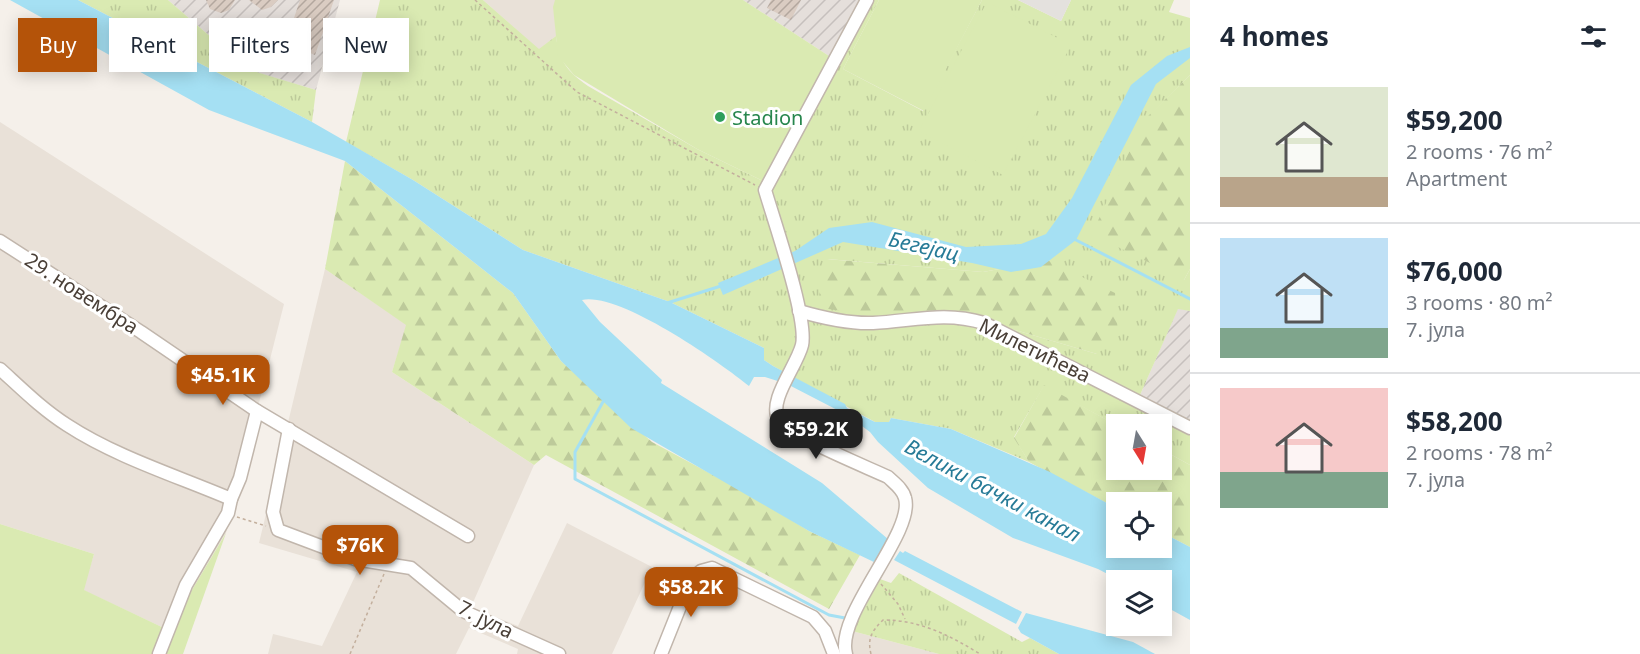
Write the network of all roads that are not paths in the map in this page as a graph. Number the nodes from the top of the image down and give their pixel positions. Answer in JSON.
{"nodes":[{"id":1,"x":867,"y":0,"type":"edge"},
{"id":2,"x":0,"y":240,"type":"edge"},
{"id":3,"x":799,"y":311,"type":"junction"},
{"id":4,"x":0,"y":369,"type":"edge"},
{"id":5,"x":257,"y":411,"type":"junction"},
{"id":6,"x":1190,"y":428,"type":"edge"},
{"id":7,"x":289,"y":429,"type":"junction"},
{"id":8,"x":231,"y":499,"type":"junction"},
{"id":9,"x":468,"y":537,"type":"dead end"},
{"id":10,"x":159,"y":654,"type":"edge"},
{"id":11,"x":559,"y":654,"type":"edge"},
{"id":12,"x":661,"y":654,"type":"edge"},
{"id":13,"x":834,"y":654,"type":"edge"},
{"id":14,"x":846,"y":654,"type":"edge"}],
"edges":[{"from":1,"to":3,"type":"street"},
{"from":2,"to":5,"type":"street","name":"29. новембра"},
{"from":3,"to":6,"type":"street","name":"Милетићева"},
{"from":3,"to":14,"type":"street"},
{"from":4,"to":8,"type":"street"},
{"from":5,"to":7,"type":"street","name":"29. новембра"},
{"from":5,"to":8,"type":"street"},
{"from":7,"to":9,"type":"street","name":"29. новембра"},
{"from":7,"to":11,"type":"street","name":"7. јула"},
{"from":8,"to":10,"type":"street"},
{"from":12,"to":13,"type":"street"}]}
